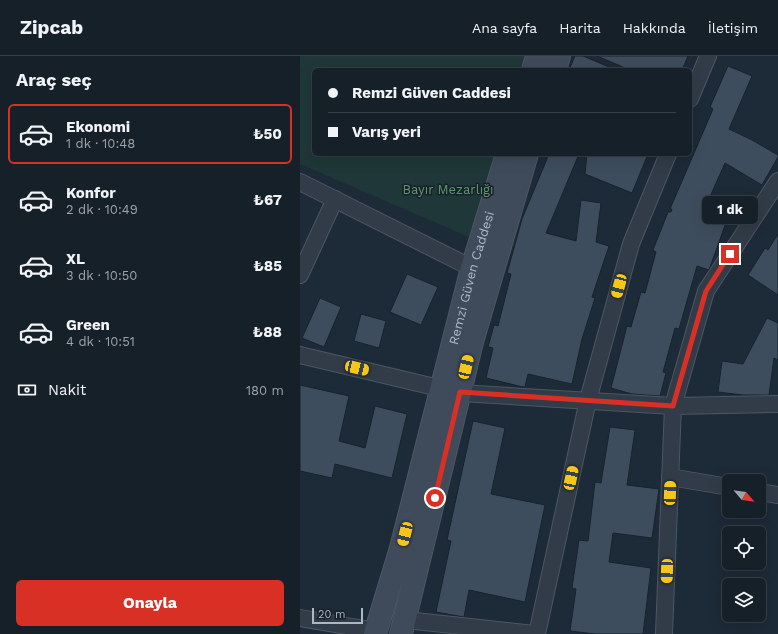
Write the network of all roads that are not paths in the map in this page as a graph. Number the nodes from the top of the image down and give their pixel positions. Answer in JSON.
{"nodes":[{"id":1,"x":537,"y":56,"type":"edge"},
{"id":2,"x":559,"y":56,"type":"edge"},
{"id":3,"x":708,"y":56,"type":"edge"},
{"id":4,"x":534,"y":68,"type":"edge"},
{"id":5,"x":555,"y":68,"type":"edge"},
{"id":6,"x":692,"y":94,"type":"edge"},
{"id":7,"x":506,"y":156,"type":"edge"},
{"id":8,"x":526,"y":156,"type":"edge"},
{"id":9,"x":667,"y":156,"type":"edge"},
{"id":10,"x":778,"y":181,"type":"edge"},
{"id":11,"x":300,"y":182,"type":"edge"},
{"id":12,"x":335,"y":199,"type":"junction"},
{"id":13,"x":472,"y":268,"type":"junction"},
{"id":14,"x":300,"y":276,"type":"edge"},
{"id":15,"x":300,"y":355,"type":"edge"},
{"id":16,"x":451,"y":390,"type":"junction"},
{"id":17,"x":588,"y":400,"type":"junction"},
{"id":18,"x":778,"y":404,"type":"edge"},
{"id":19,"x":673,"y":406,"type":"junction"},
{"id":20,"x":670,"y":477,"type":"junction"},
{"id":21,"x":722,"y":486,"type":"edge"},
{"id":22,"x":766,"y":493,"type":"edge"},
{"id":23,"x":778,"y":495,"type":"edge"},
{"id":24,"x":300,"y":618,"type":"edge"},
{"id":25,"x":404,"y":627,"type":"edge"},
{"id":26,"x":376,"y":632,"type":"edge"},
{"id":27,"x":534,"y":634,"type":"edge"},
{"id":28,"x":537,"y":634,"type":"edge"},
{"id":29,"x":664,"y":634,"type":"edge"}],
"edges":[{"from":1,"to":4,"type":"main road"},
{"from":2,"to":5,"type":"main road"},
{"from":3,"to":6,"type":"street"},
{"from":7,"to":13,"type":"main road","name":"Remzi Güven Caddesi"},
{"from":8,"to":16,"type":"main road","name":"Remzi Güven Caddesi"},
{"from":9,"to":17,"type":"street"},
{"from":10,"to":19,"type":"street"},
{"from":11,"to":12,"type":"street"},
{"from":12,"to":13,"type":"street"},
{"from":12,"to":14,"type":"street"},
{"from":13,"to":16,"type":"main road","name":"Remzi Güven Caddesi"},
{"from":15,"to":16,"type":"street"},
{"from":16,"to":17,"type":"street"},
{"from":16,"to":25,"type":"main road","name":"Remzi Güven Caddesi"},
{"from":16,"to":26,"type":"main road","name":"Remzi Güven Caddesi"},
{"from":17,"to":19,"type":"street"},
{"from":17,"to":28,"type":"street"},
{"from":18,"to":19,"type":"street"},
{"from":19,"to":20,"type":"street"},
{"from":20,"to":21,"type":"street"},
{"from":20,"to":29,"type":"street"},
{"from":22,"to":23,"type":"street"},
{"from":24,"to":26,"type":"street"},
{"from":25,"to":27,"type":"street"}]}
